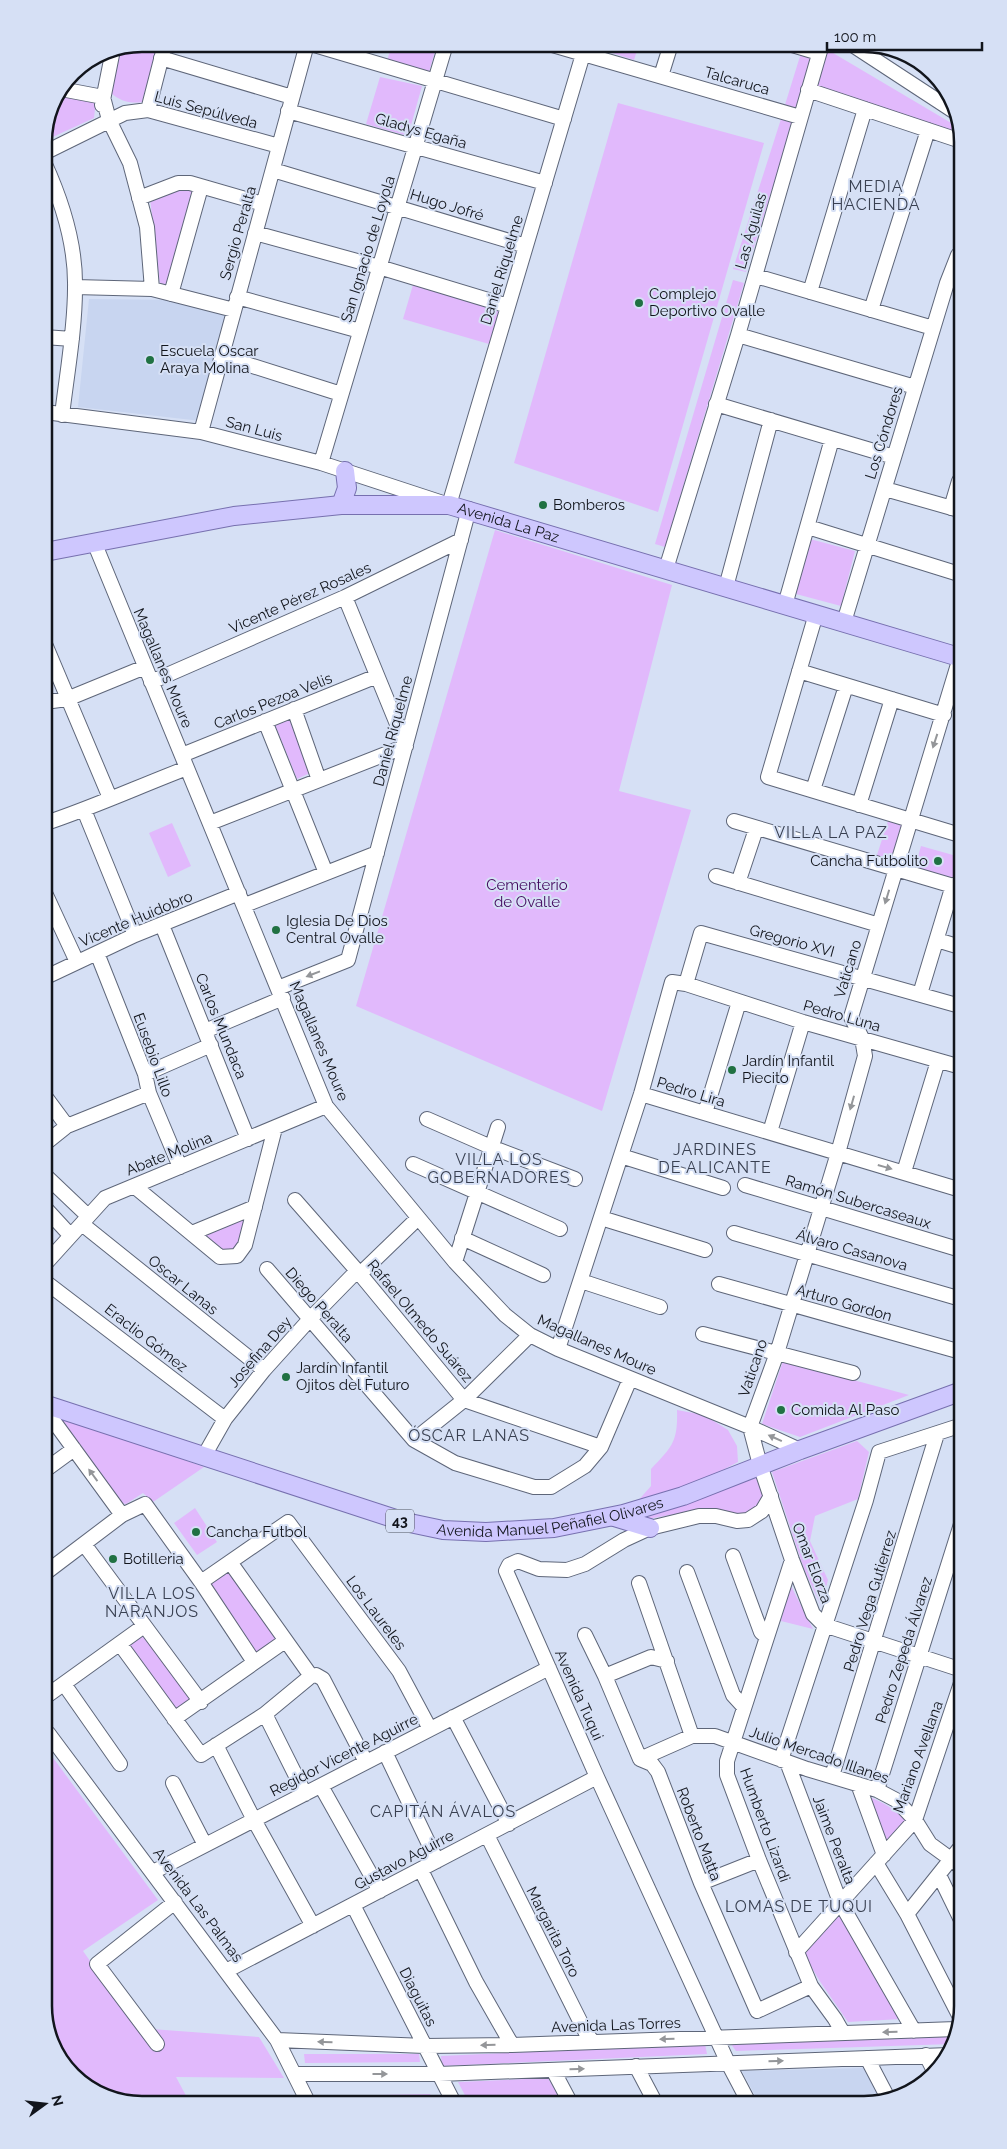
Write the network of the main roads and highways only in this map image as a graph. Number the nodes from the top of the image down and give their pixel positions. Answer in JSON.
{"nodes":[{"id":1,"x":345,"y":471,"type":"road end"},
{"id":2,"x":342,"y":505,"type":"junction"},
{"id":3,"x":53,"y":550,"type":"edge"},
{"id":4,"x":954,"y":655,"type":"edge"},
{"id":5,"x":954,"y":1394,"type":"edge"},
{"id":6,"x":52,"y":1407,"type":"edge"},
{"id":7,"x":613,"y":1516,"type":"junction"},
{"id":8,"x":650,"y":1528,"type":"road end"}],
"edges":[{"from":1,"to":2,"type":"main road"},
{"from":2,"to":3,"type":"main road","name":"Avenida La Paz"},
{"from":2,"to":4,"type":"main road","name":"Avenida La Paz"},
{"from":5,"to":7,"type":"main road","name":"Avenida Manuel Peñafiel Olivares","number":"43"},
{"from":6,"to":7,"type":"main road","name":"Avenida Manuel Peñafiel Olivares","number":"43"},
{"from":7,"to":8,"type":"main road"}]}
